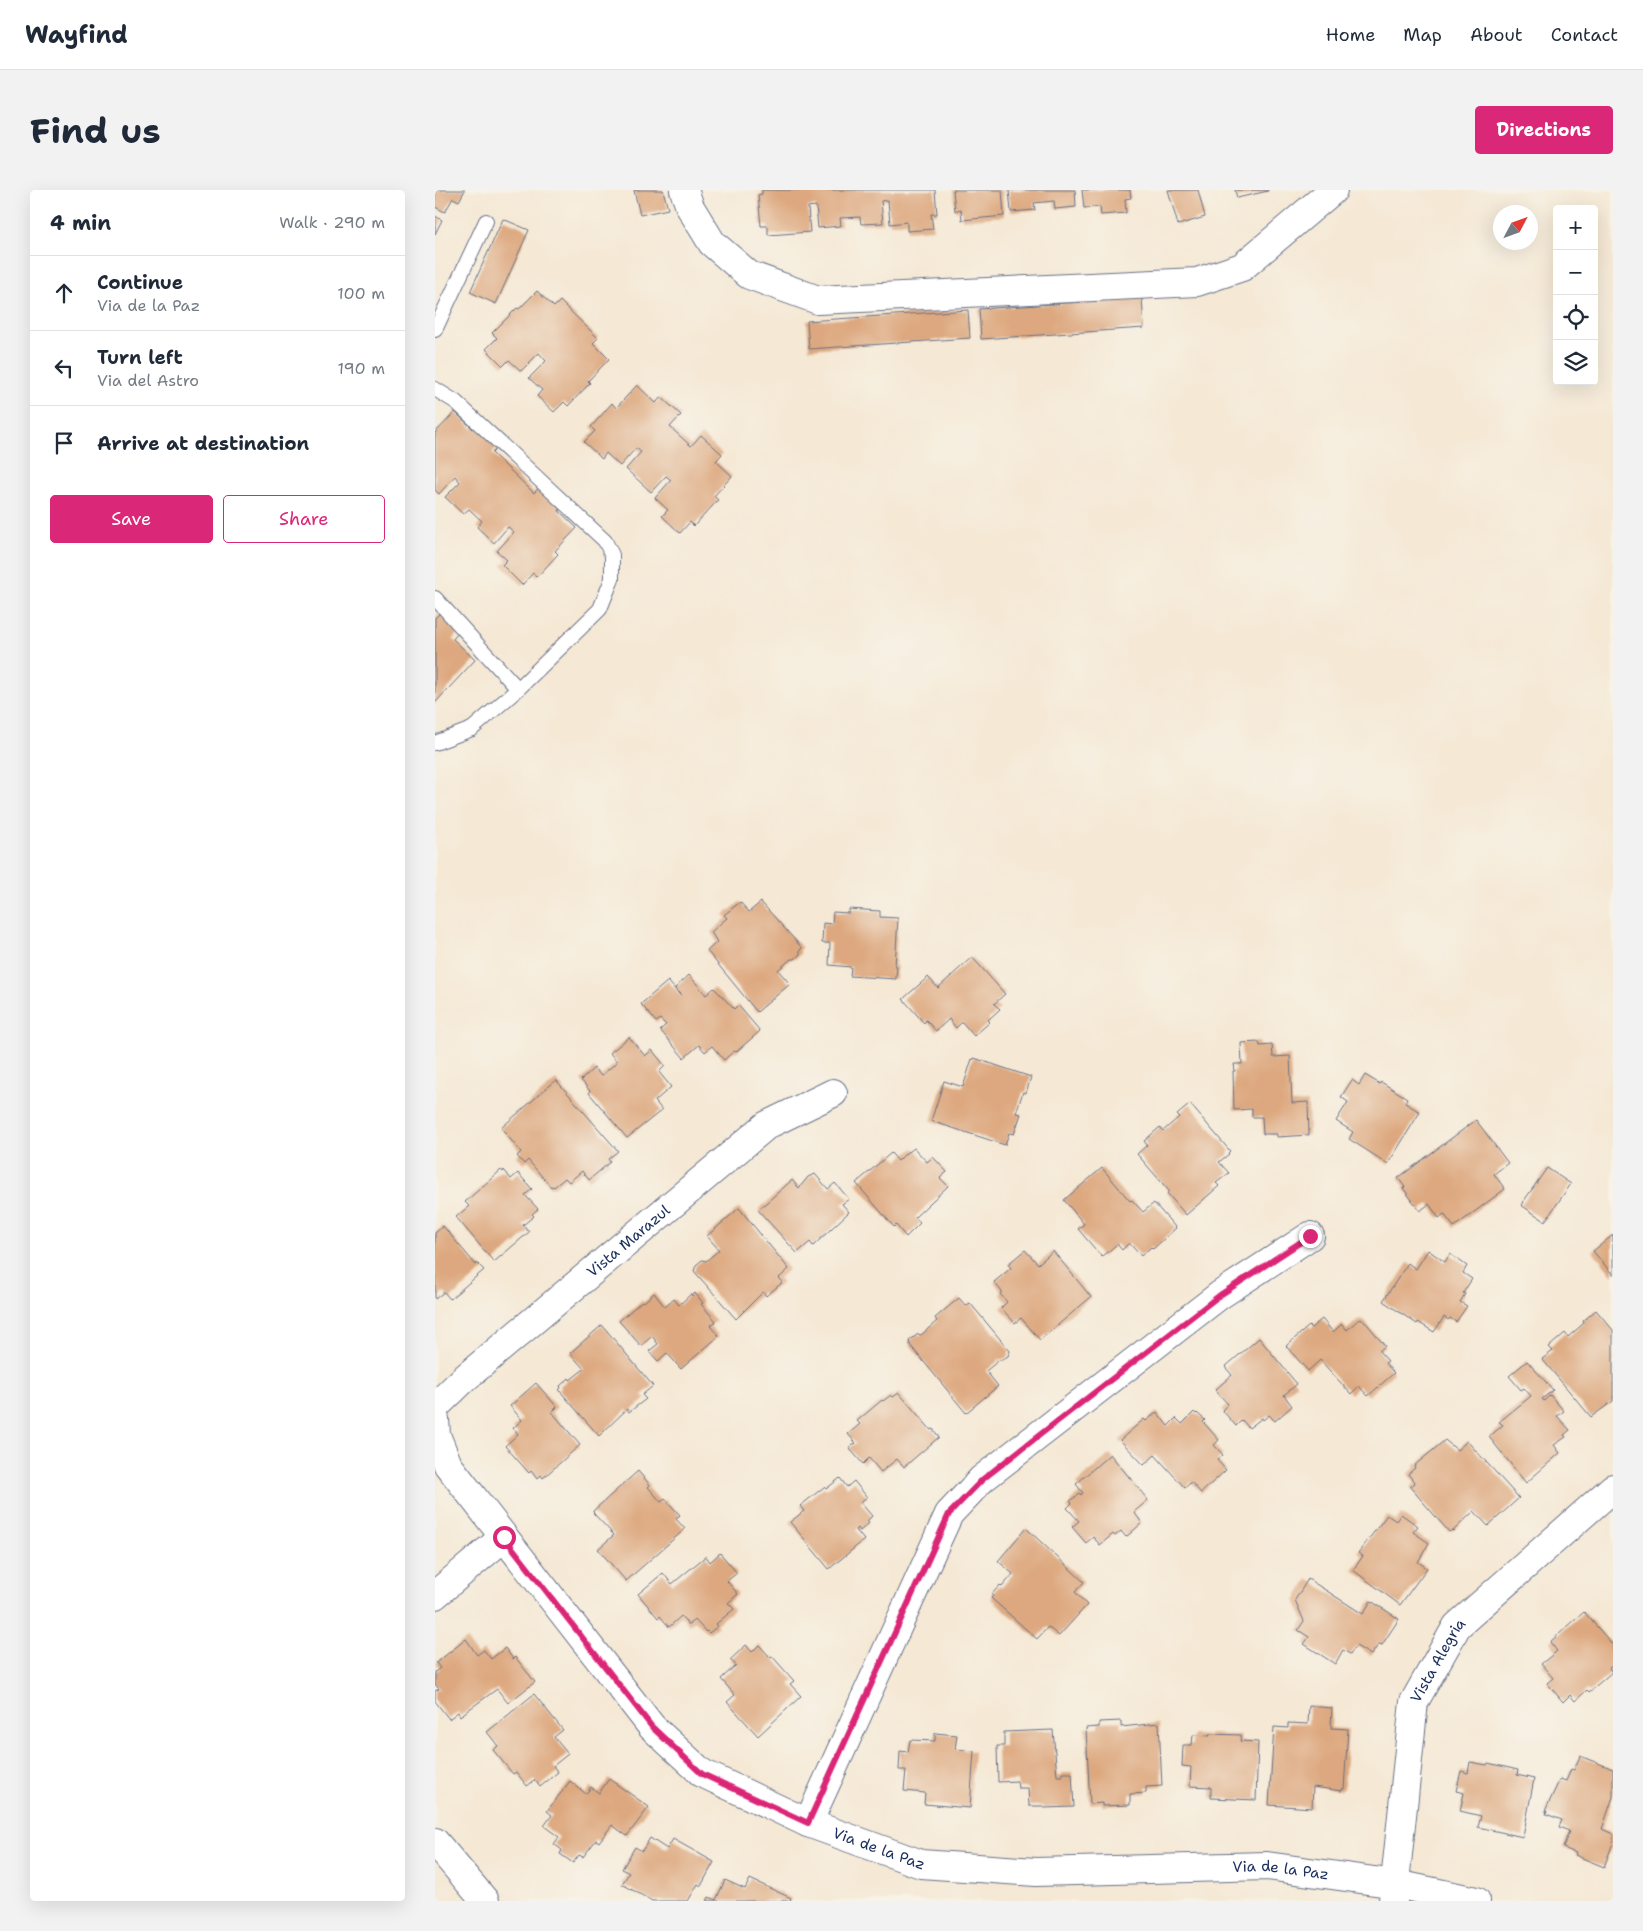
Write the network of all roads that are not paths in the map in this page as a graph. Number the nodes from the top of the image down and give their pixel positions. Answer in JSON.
{"nodes":[{"id":1,"x":684,"y":190,"type":"edge"},
{"id":2,"x":1333,"y":190,"type":"edge"},
{"id":3,"x":486,"y":221,"type":"dead end"},
{"id":4,"x":435,"y":330,"type":"edge"},
{"id":5,"x":435,"y":389,"type":"edge"},
{"id":6,"x":435,"y":598,"type":"edge"},
{"id":7,"x":518,"y":689,"type":"junction"},
{"id":8,"x":435,"y":743,"type":"edge"},
{"id":9,"x":833,"y":1094,"type":"dead end"},
{"id":10,"x":1310,"y":1236,"type":"dead end"},
{"id":11,"x":435,"y":1407,"type":"edge"},
{"id":12,"x":435,"y":1419,"type":"edge"},
{"id":13,"x":1613,"y":1488,"type":"edge"},
{"id":14,"x":504,"y":1537,"type":"junction"},
{"id":15,"x":435,"y":1595,"type":"edge"},
{"id":16,"x":808,"y":1823,"type":"junction"},
{"id":17,"x":435,"y":1842,"type":"edge"},
{"id":18,"x":1395,"y":1892,"type":"edge"},
{"id":19,"x":485,"y":1901,"type":"edge"},
{"id":20,"x":1477,"y":1901,"type":"edge"}],
"edges":[{"from":1,"to":2,"type":"street"},
{"from":3,"to":4,"type":"lane"},
{"from":5,"to":7,"type":"lane"},
{"from":6,"to":7,"type":"lane"},
{"from":7,"to":8,"type":"lane"},
{"from":9,"to":11,"type":"street","name":"Vista Marazul"},
{"from":10,"to":16,"type":"street"},
{"from":12,"to":14,"type":"street","name":"Via de la Paz"},
{"from":13,"to":18,"type":"street","name":"Vista Alegria"},
{"from":14,"to":15,"type":"street"},
{"from":14,"to":16,"type":"street","name":"Via de la Paz"},
{"from":16,"to":18,"type":"street","name":"Via de la Paz"},
{"from":17,"to":19,"type":"street"},
{"from":18,"to":20,"type":"street","name":"Via de la Paz"}]}
